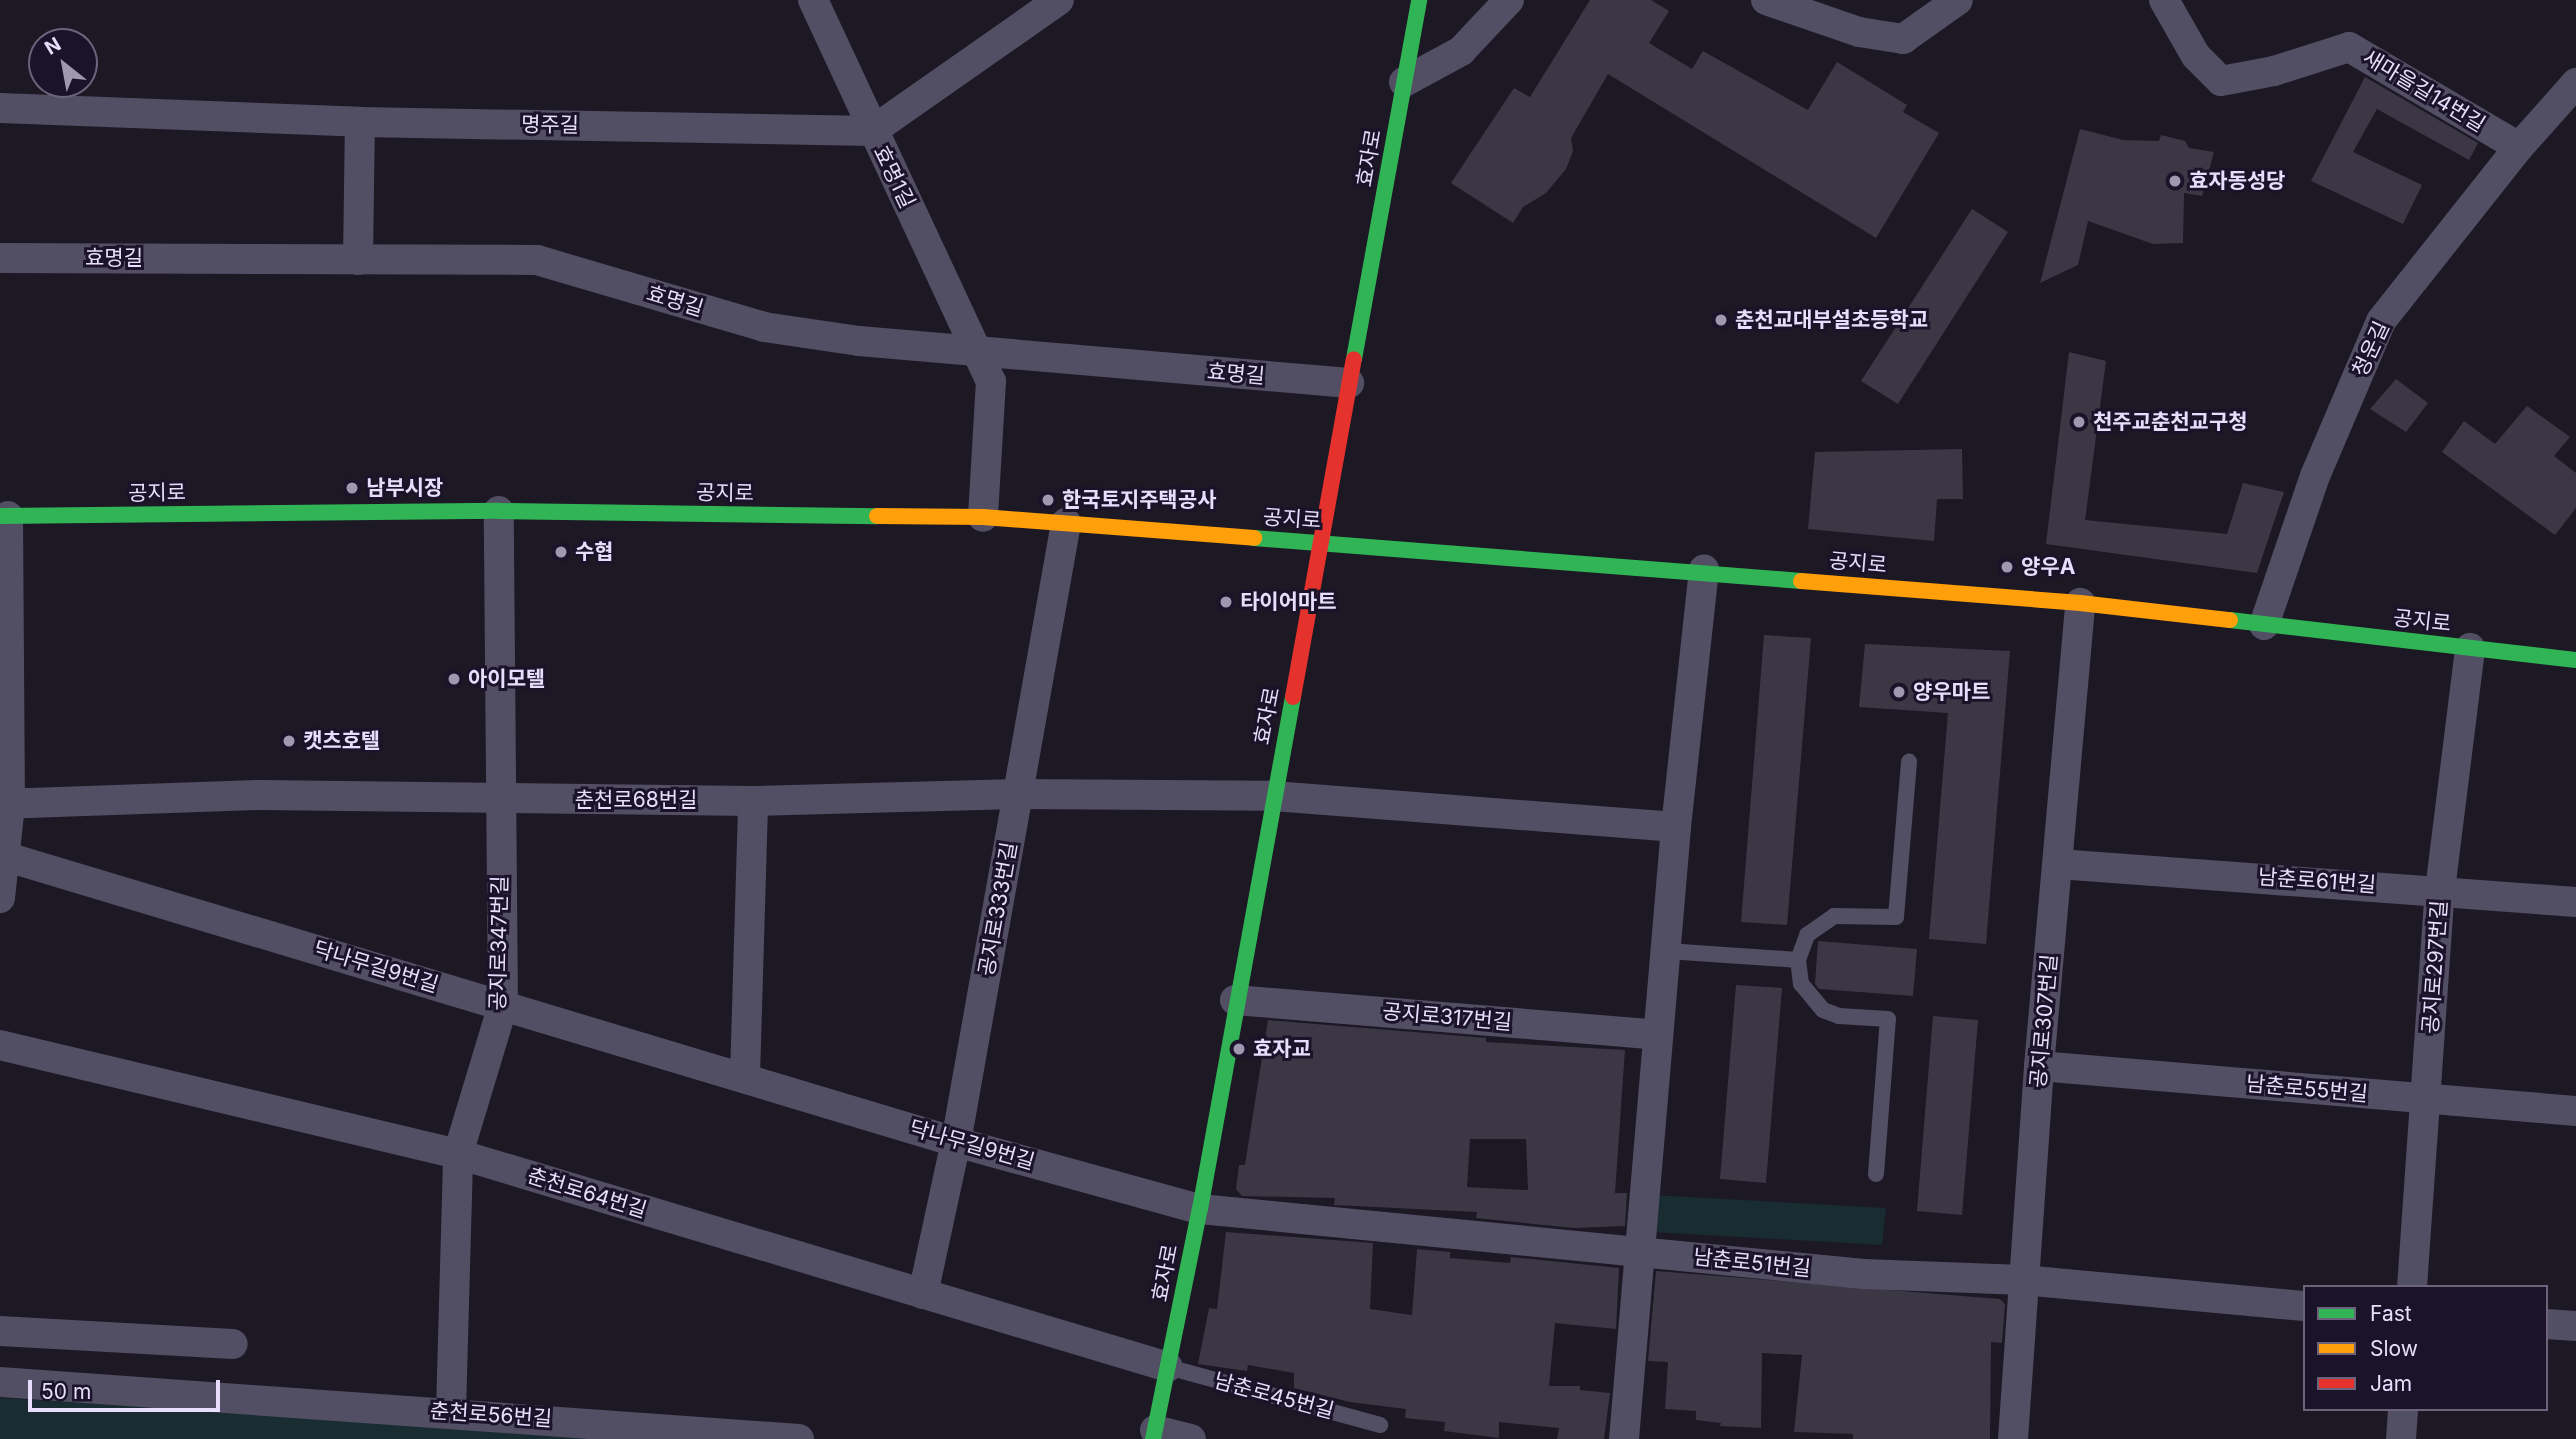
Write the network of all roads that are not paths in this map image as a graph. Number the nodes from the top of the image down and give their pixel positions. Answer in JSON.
{"nodes":[{"id":1,"x":813,"y":0,"type":"edge"},
{"id":2,"x":1059,"y":0,"type":"edge"},
{"id":3,"x":1419,"y":0,"type":"edge"},
{"id":4,"x":1509,"y":0,"type":"edge"},
{"id":5,"x":1766,"y":0,"type":"edge"},
{"id":6,"x":1958,"y":0,"type":"edge"},
{"id":7,"x":2164,"y":0,"type":"edge"},
{"id":8,"x":1404,"y":82,"type":"junction"},
{"id":9,"x":2576,"y":83,"type":"edge"},
{"id":10,"x":0,"y":108,"type":"edge"},
{"id":11,"x":360,"y":122,"type":"junction"},
{"id":12,"x":872,"y":131,"type":"junction"},
{"id":13,"x":2519,"y":147,"type":"junction"},
{"id":14,"x":0,"y":258,"type":"edge"},
{"id":15,"x":358,"y":260,"type":"junction"},
{"id":16,"x":981,"y":352,"type":"junction"},
{"id":17,"x":1349,"y":383,"type":"junction"},
{"id":18,"x":499,"y":511,"type":"junction"},
{"id":19,"x":4,"y":516,"type":"edge"},
{"id":20,"x":983,"y":517,"type":"junction"},
{"id":21,"x":1066,"y":523,"type":"junction"},
{"id":22,"x":1323,"y":543,"type":"junction"},
{"id":23,"x":1704,"y":570,"type":"junction"},
{"id":24,"x":2080,"y":603,"type":"junction"},
{"id":25,"x":2264,"y":625,"type":"junction"},
{"id":26,"x":2470,"y":648,"type":"junction"},
{"id":27,"x":2576,"y":660,"type":"edge"},
{"id":28,"x":1909,"y":762,"type":"dead end"},
{"id":29,"x":1018,"y":794,"type":"junction"},
{"id":30,"x":1273,"y":796,"type":"junction"},
{"id":31,"x":499,"y":799,"type":"junction"},
{"id":32,"x":752,"y":801,"type":"junction"},
{"id":33,"x":5,"y":804,"type":"edge"},
{"id":34,"x":1676,"y":827,"type":"junction"},
{"id":35,"x":7,"y":857,"type":"junction"},
{"id":36,"x":2058,"y":864,"type":"junction"},
{"id":37,"x":2440,"y":890,"type":"junction"},
{"id":38,"x":0,"y":898,"type":"edge"},
{"id":39,"x":2576,"y":902,"type":"edge"},
{"id":40,"x":1667,"y":951,"type":"junction"},
{"id":41,"x":1798,"y":960,"type":"junction"},
{"id":42,"x":1235,"y":1000,"type":"junction"},
{"id":43,"x":503,"y":1005,"type":"junction"},
{"id":44,"x":1658,"y":1035,"type":"junction"},
{"id":45,"x":0,"y":1045,"type":"edge"},
{"id":46,"x":2039,"y":1066,"type":"junction"},
{"id":47,"x":745,"y":1076,"type":"junction"},
{"id":48,"x":2427,"y":1099,"type":"junction"},
{"id":49,"x":2576,"y":1111,"type":"edge"},
{"id":50,"x":956,"y":1142,"type":"junction"},
{"id":51,"x":458,"y":1154,"type":"junction"},
{"id":52,"x":1876,"y":1174,"type":"dead end"},
{"id":53,"x":1200,"y":1209,"type":"junction"},
{"id":54,"x":1641,"y":1252,"type":"junction"},
{"id":55,"x":2023,"y":1280,"type":"junction"},
{"id":56,"x":2412,"y":1285,"type":"edge"},
{"id":57,"x":923,"y":1294,"type":"junction"},
{"id":58,"x":2303,"y":1306,"type":"edge"},
{"id":59,"x":2548,"y":1324,"type":"edge"},
{"id":60,"x":2576,"y":1326,"type":"edge"},
{"id":61,"x":0,"y":1331,"type":"edge"},
{"id":62,"x":233,"y":1344,"type":"dead end"},
{"id":63,"x":1168,"y":1367,"type":"junction"},
{"id":64,"x":0,"y":1382,"type":"edge"},
{"id":65,"x":451,"y":1411,"type":"junction"},
{"id":66,"x":2403,"y":1411,"type":"edge"},
{"id":67,"x":1380,"y":1424,"type":"dead end"},
{"id":68,"x":1154,"y":1434,"type":"edge"},
{"id":69,"x":799,"y":1439,"type":"edge"},
{"id":70,"x":1191,"y":1439,"type":"edge"},
{"id":71,"x":1624,"y":1439,"type":"edge"},
{"id":72,"x":2013,"y":1439,"type":"edge"},
{"id":73,"x":2401,"y":1439,"type":"edge"}],
"edges":[{"from":1,"to":12,"type":"street","name":"효명1길"},
{"from":2,"to":12,"type":"street"},
{"from":3,"to":8,"type":"street","name":"효자로"},
{"from":4,"to":8,"type":"street"},
{"from":5,"to":6,"type":"street"},
{"from":7,"to":13,"type":"street","name":"새마을길14번길"},
{"from":8,"to":17,"type":"street","name":"효자로"},
{"from":9,"to":13,"type":"street","name":"청운길"},
{"from":10,"to":11,"type":"street","name":"명주길"},
{"from":11,"to":12,"type":"street","name":"명주길"},
{"from":11,"to":15,"type":"street"},
{"from":12,"to":16,"type":"street","name":"효명1길"},
{"from":13,"to":25,"type":"street","name":"청운길"},
{"from":14,"to":15,"type":"street","name":"효명길"},
{"from":15,"to":16,"type":"street","name":"효명길"},
{"from":16,"to":17,"type":"street","name":"효명길"},
{"from":16,"to":20,"type":"street","name":"효명1길"},
{"from":17,"to":22,"type":"street","name":"효자로"},
{"from":18,"to":19,"type":"street","name":"공지로"},
{"from":18,"to":20,"type":"street","name":"공지로"},
{"from":18,"to":31,"type":"street","name":"공지로347번길"},
{"from":19,"to":33,"type":"street"},
{"from":20,"to":21,"type":"street","name":"공지로"},
{"from":21,"to":22,"type":"street","name":"공지로"},
{"from":21,"to":29,"type":"street","name":"공지로333번길"},
{"from":22,"to":23,"type":"street","name":"공지로"},
{"from":22,"to":30,"type":"street","name":"효자로"},
{"from":23,"to":24,"type":"street","name":"공지로"},
{"from":23,"to":34,"type":"street"},
{"from":24,"to":25,"type":"street","name":"공지로"},
{"from":24,"to":36,"type":"street","name":"공지로307번길"},
{"from":25,"to":26,"type":"street","name":"공지로"},
{"from":26,"to":27,"type":"street","name":"공지로"},
{"from":26,"to":37,"type":"street","name":"공지로297번길"},
{"from":28,"to":41,"type":"lane"},
{"from":29,"to":30,"type":"street","name":"춘천로68번길"},
{"from":29,"to":32,"type":"street","name":"춘천로68번길"},
{"from":29,"to":50,"type":"street","name":"공지로333번길"},
{"from":30,"to":34,"type":"street"},
{"from":30,"to":42,"type":"street","name":"효자로"},
{"from":31,"to":32,"type":"street","name":"춘천로68번길"},
{"from":31,"to":33,"type":"street","name":"춘천로68번길"},
{"from":31,"to":43,"type":"street","name":"공지로347번길"},
{"from":32,"to":47,"type":"street"},
{"from":33,"to":35,"type":"street"},
{"from":34,"to":40,"type":"street"},
{"from":35,"to":38,"type":"street"},
{"from":35,"to":43,"type":"street","name":"닥나무길9번길"},
{"from":36,"to":37,"type":"street","name":"남춘로61번길"},
{"from":36,"to":46,"type":"street","name":"공지로307번길"},
{"from":37,"to":39,"type":"street","name":"남춘로61번길"},
{"from":37,"to":48,"type":"street","name":"공지로297번길"},
{"from":40,"to":41,"type":"lane"},
{"from":40,"to":44,"type":"street"},
{"from":41,"to":52,"type":"lane"},
{"from":42,"to":44,"type":"street","name":"공지로317번길"},
{"from":42,"to":53,"type":"street","name":"효자로"},
{"from":43,"to":47,"type":"street","name":"닥나무길9번길"},
{"from":43,"to":51,"type":"street","name":"공지로347번길"},
{"from":44,"to":54,"type":"street"},
{"from":45,"to":51,"type":"street","name":"춘천로64번길"},
{"from":46,"to":48,"type":"street","name":"남춘로55번길"},
{"from":46,"to":55,"type":"street","name":"공지로307번길"},
{"from":47,"to":50,"type":"street","name":"닥나무길9번길"},
{"from":48,"to":49,"type":"street","name":"남춘로55번길"},
{"from":48,"to":56,"type":"street","name":"공지로297번길"},
{"from":50,"to":53,"type":"street","name":"닥나무길9번길"},
{"from":50,"to":57,"type":"street","name":"공지로333번길"},
{"from":51,"to":57,"type":"street","name":"춘천로64번길"},
{"from":51,"to":65,"type":"street","name":"공지로347번길"},
{"from":53,"to":54,"type":"street","name":"남춘로51번길"},
{"from":53,"to":63,"type":"street","name":"효자로"},
{"from":54,"to":55,"type":"street","name":"남춘로51번길"},
{"from":54,"to":71,"type":"street"},
{"from":55,"to":58,"type":"street","name":"남춘로51번길"},
{"from":55,"to":72,"type":"street","name":"공지로307번길"},
{"from":57,"to":63,"type":"street","name":"춘천로64번길"},
{"from":59,"to":60,"type":"street"},
{"from":61,"to":62,"type":"street"},
{"from":63,"to":67,"type":"lane","name":"남춘로45번길"},
{"from":63,"to":68,"type":"street","name":"효자로"},
{"from":64,"to":65,"type":"street","name":"춘천로56번길"},
{"from":65,"to":69,"type":"street","name":"춘천로56번길"},
{"from":66,"to":73,"type":"street"},
{"from":68,"to":70,"type":"street"}]}
